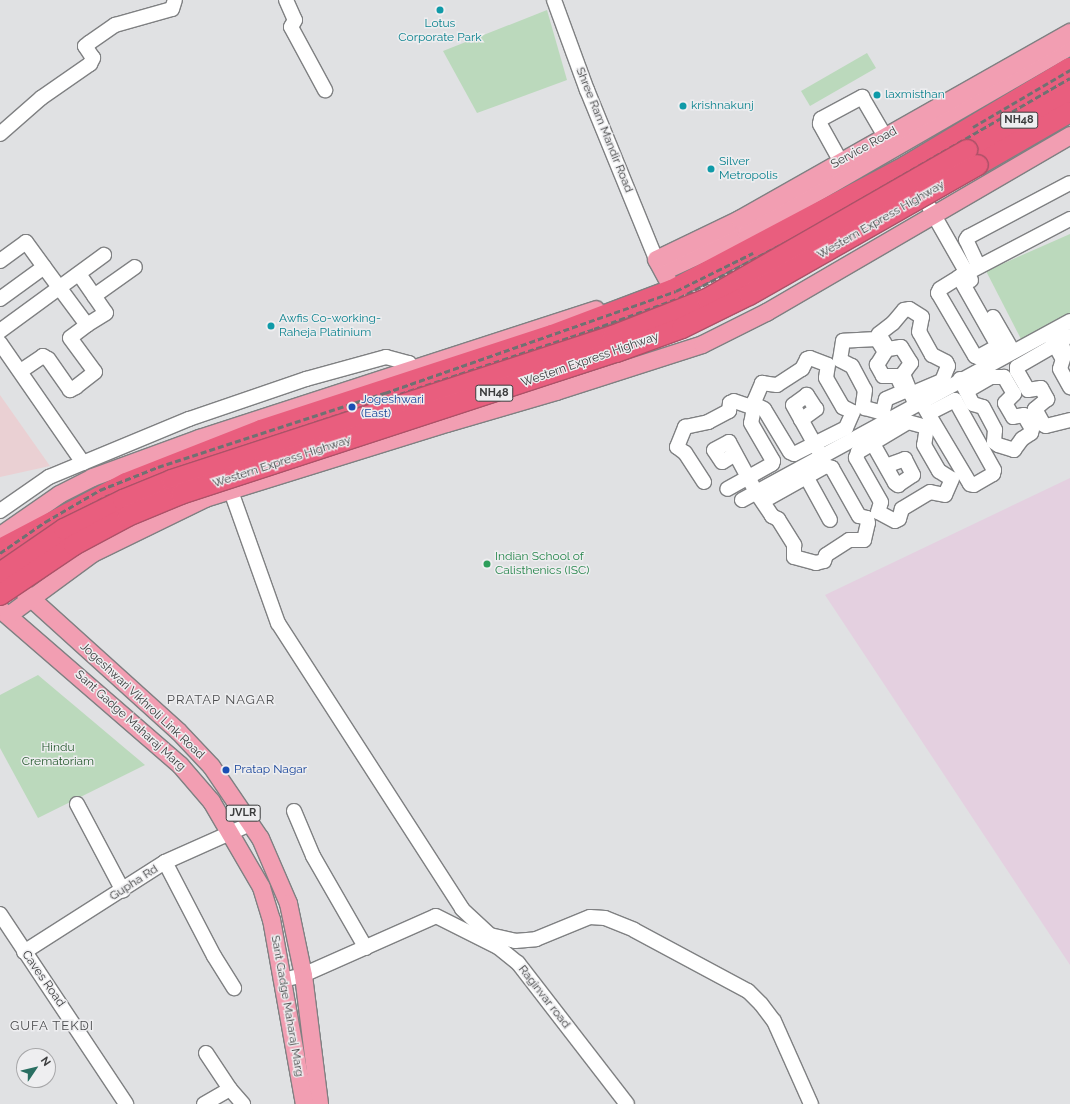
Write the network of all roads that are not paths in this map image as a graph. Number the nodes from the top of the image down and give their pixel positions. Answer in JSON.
{"nodes":[{"id":1,"x":174,"y":0,"type":"edge"},
{"id":2,"x":286,"y":0,"type":"edge"},
{"id":3,"x":554,"y":0,"type":"edge"},
{"id":4,"x":1070,"y":32,"type":"edge"},
{"id":5,"x":1065,"y":53,"type":"edge"},
{"id":6,"x":325,"y":90,"type":"dead end"},
{"id":7,"x":1070,"y":91,"type":"edge"},
{"id":8,"x":1070,"y":112,"type":"edge"},
{"id":9,"x":0,"y":134,"type":"edge"},
{"id":10,"x":1070,"y":135,"type":"edge"},
{"id":11,"x":886,"y":139,"type":"junction"},
{"id":12,"x":973,"y":158,"type":"junction"},
{"id":13,"x":842,"y":164,"type":"junction"},
{"id":14,"x":906,"y":166,"type":"junction"},
{"id":15,"x":1070,"y":183,"type":"edge"},
{"id":16,"x":1070,"y":212,"type":"edge"},
{"id":17,"x":933,"y":215,"type":"junction"},
{"id":18,"x":1070,"y":218,"type":"edge"},
{"id":19,"x":104,"y":255,"type":"dead end"},
{"id":20,"x":0,"y":261,"type":"edge"},
{"id":21,"x":135,"y":266,"type":"dead end"},
{"id":22,"x":44,"y":267,"type":"junction"},
{"id":23,"x":967,"y":269,"type":"junction"},
{"id":24,"x":79,"y":274,"type":"junction"},
{"id":25,"x":665,"y":276,"type":"junction"},
{"id":26,"x":60,"y":288,"type":"junction"},
{"id":27,"x":94,"y":296,"type":"junction"},
{"id":28,"x":0,"y":299,"type":"edge"},
{"id":29,"x":1070,"y":321,"type":"edge"},
{"id":30,"x":87,"y":325,"type":"junction"},
{"id":31,"x":0,"y":331,"type":"edge"},
{"id":32,"x":1048,"y":332,"type":"junction"},
{"id":33,"x":1070,"y":336,"type":"edge"},
{"id":34,"x":0,"y":343,"type":"edge"},
{"id":35,"x":702,"y":344,"type":"junction"},
{"id":36,"x":1055,"y":345,"type":"junction"},
{"id":37,"x":1013,"y":351,"type":"junction"},
{"id":38,"x":1070,"y":364,"type":"edge"},
{"id":39,"x":20,"y":371,"type":"junction"},
{"id":40,"x":416,"y":372,"type":"junction"},
{"id":41,"x":964,"y":385,"type":"junction"},
{"id":42,"x":1070,"y":387,"type":"edge"},
{"id":43,"x":913,"y":399,"type":"junction"},
{"id":44,"x":928,"y":414,"type":"junction"},
{"id":45,"x":801,"y":420,"type":"dead end"},
{"id":46,"x":1070,"y":420,"type":"edge"},
{"id":47,"x":869,"y":437,"type":"junction"},
{"id":48,"x":814,"y":443,"type":"junction"},
{"id":49,"x":207,"y":446,"type":"junction"},
{"id":50,"x":735,"y":454,"type":"dead end"},
{"id":51,"x":821,"y":456,"type":"junction"},
{"id":52,"x":83,"y":463,"type":"junction"},
{"id":53,"x":886,"y":466,"type":"dead end"},
{"id":54,"x":803,"y":472,"type":"junction"},
{"id":55,"x":748,"y":478,"type":"junction"},
{"id":56,"x":704,"y":482,"type":"dead end"},
{"id":57,"x":727,"y":489,"type":"dead end"},
{"id":58,"x":229,"y":490,"type":"junction"},
{"id":59,"x":759,"y":496,"type":"junction"},
{"id":60,"x":742,"y":500,"type":"dead end"},
{"id":61,"x":0,"y":511,"type":"edge"},
{"id":62,"x":830,"y":520,"type":"dead end"},
{"id":63,"x":0,"y":534,"type":"edge"},
{"id":64,"x":0,"y":549,"type":"edge"},
{"id":65,"x":0,"y":572,"type":"edge"},
{"id":66,"x":0,"y":595,"type":"edge"},
{"id":67,"x":30,"y":597,"type":"junction"},
{"id":68,"x":3,"y":615,"type":"edge"},
{"id":69,"x":78,"y":804,"type":"dead end"},
{"id":70,"x":294,"y":811,"type":"dead end"},
{"id":71,"x":250,"y":824,"type":"junction"},
{"id":72,"x":232,"y":834,"type":"junction"},
{"id":73,"x":165,"y":862,"type":"junction"},
{"id":74,"x":123,"y":891,"type":"junction"},
{"id":75,"x":0,"y":914,"type":"edge"},
{"id":76,"x":366,"y":948,"type":"junction"},
{"id":77,"x":24,"y":952,"type":"junction"},
{"id":78,"x":303,"y":975,"type":"junction"},
{"id":79,"x":283,"y":980,"type":"junction"},
{"id":80,"x":234,"y":988,"type":"dead end"},
{"id":81,"x":206,"y":1053,"type":"dead end"},
{"id":82,"x":230,"y":1089,"type":"junction"},
{"id":83,"x":126,"y":1104,"type":"edge"},
{"id":84,"x":204,"y":1104,"type":"edge"},
{"id":85,"x":243,"y":1104,"type":"edge"},
{"id":86,"x":304,"y":1104,"type":"edge"},
{"id":87,"x":319,"y":1104,"type":"edge"},
{"id":88,"x":627,"y":1104,"type":"edge"},
{"id":89,"x":810,"y":1104,"type":"edge"}],
"edges":[{"from":1,"to":9,"type":"street"},
{"from":2,"to":6,"type":"street"},
{"from":3,"to":25,"type":"street","name":"Shree Ram Mandir Road"},
{"from":4,"to":5,"type":"main road","name":"Service Road"},
{"from":5,"to":11,"type":"main road","name":"Service Road"},
{"from":5,"to":14,"type":"highway"},
{"from":5,"to":25,"type":"main road"},
{"from":7,"to":12,"type":"highway","name":"Western Express Highway","number":"NH48"},
{"from":8,"to":12,"type":"highway","name":"Western Express Highway","number":"NH48"},
{"from":10,"to":17,"type":"main road"},
{"from":11,"to":13,"type":"main road","name":"Service Road"},
{"from":11,"to":13,"type":"street"},
{"from":12,"to":65,"type":"highway","name":"Western Express Highway","number":"NH48","bridge":true},
{"from":12,"to":66,"type":"highway","name":"Western Express Highway","number":"NH48","bridge":true},
{"from":13,"to":25,"type":"main road","name":"Service Road"},
{"from":14,"to":17,"type":"street"},
{"from":14,"to":25,"type":"highway"},
{"from":15,"to":23,"type":"street"},
{"from":16,"to":23,"type":"street"},
{"from":17,"to":23,"type":"street"},
{"from":17,"to":35,"type":"main road"},
{"from":18,"to":23,"type":"street"},
{"from":19,"to":24,"type":"street"},
{"from":20,"to":22,"type":"street"},
{"from":21,"to":27,"type":"street"},
{"from":22,"to":26,"type":"street"},
{"from":22,"to":28,"type":"street"},
{"from":23,"to":23,"type":"street"},
{"from":23,"to":37,"type":"street"},
{"from":24,"to":26,"type":"street"},
{"from":24,"to":27,"type":"street"},
{"from":25,"to":35,"type":"main road"},
{"from":25,"to":40,"type":"highway"},
{"from":26,"to":30,"type":"street"},
{"from":26,"to":31,"type":"street"},
{"from":27,"to":30,"type":"street"},
{"from":29,"to":32,"type":"street"},
{"from":30,"to":39,"type":"street"},
{"from":32,"to":36,"type":"street"},
{"from":32,"to":37,"type":"street"},
{"from":33,"to":38,"type":"street"},
{"from":34,"to":39,"type":"street"},
{"from":35,"to":58,"type":"main road"},
{"from":36,"to":42,"type":"street"},
{"from":36,"to":46,"type":"street"},
{"from":37,"to":41,"type":"street"},
{"from":39,"to":52,"type":"street"},
{"from":40,"to":49,"type":"highway"},
{"from":40,"to":52,"type":"street"},
{"from":41,"to":41,"type":"street"},
{"from":41,"to":43,"type":"street"},
{"from":43,"to":43,"type":"street"},
{"from":43,"to":43,"type":"street"},
{"from":43,"to":44,"type":"street"},
{"from":43,"to":47,"type":"street"},
{"from":44,"to":44,"type":"street"},
{"from":45,"to":48,"type":"street"},
{"from":47,"to":47,"type":"street"},
{"from":47,"to":51,"type":"street"},
{"from":47,"to":53,"type":"street"},
{"from":48,"to":48,"type":"street"},
{"from":48,"to":51,"type":"street"},
{"from":49,"to":58,"type":"street"},
{"from":49,"to":63,"type":"main road"},
{"from":49,"to":64,"type":"highway"},
{"from":50,"to":55,"type":"street"},
{"from":51,"to":54,"type":"street"},
{"from":52,"to":61,"type":"street"},
{"from":54,"to":59,"type":"street"},
{"from":54,"to":59,"type":"street"},
{"from":54,"to":62,"type":"street"},
{"from":55,"to":56,"type":"street"},
{"from":55,"to":57,"type":"street"},
{"from":55,"to":59,"type":"street"},
{"from":58,"to":67,"type":"main road"},
{"from":58,"to":89,"type":"street"},
{"from":59,"to":60,"type":"street"},
{"from":65,"to":67,"type":"main road","name":"Jogeshwari Vikhroli Link Road","number":"JVLR"},
{"from":67,"to":68,"type":"main road"},
{"from":67,"to":71,"type":"main road","name":"Jogeshwari Vikhroli Link Road","number":"JVLR"},
{"from":68,"to":72,"type":"main road","name":"Sant Gadge Maharaj Marg","number":"JVLR"},
{"from":69,"to":74,"type":"street"},
{"from":70,"to":76,"type":"street"},
{"from":71,"to":72,"type":"street","name":"Gupha Rd"},
{"from":71,"to":78,"type":"main road","name":"Jogeshwari Vikhroli Link Road","number":"JVLR"},
{"from":72,"to":73,"type":"street","name":"Gupha Rd"},
{"from":72,"to":79,"type":"main road","name":"Sant Gadge Maharaj Marg","number":"JVLR"},
{"from":73,"to":74,"type":"street","name":"Gupha Rd"},
{"from":73,"to":80,"type":"street"},
{"from":74,"to":77,"type":"street","name":"Gupha Rd"},
{"from":75,"to":77,"type":"street","name":"Caves Road"},
{"from":76,"to":78,"type":"street","name":"Raginvar road"},
{"from":76,"to":88,"type":"street","name":"Raginvar road"},
{"from":77,"to":83,"type":"street","name":"Caves Road"},
{"from":78,"to":79,"type":"street","name":"Raginvar road"},
{"from":78,"to":87,"type":"main road","name":"Jogeshwari Vikhroli Link Road","number":"JVLR"},
{"from":79,"to":86,"type":"main road","name":"Sant Gadge Maharaj Marg","number":"JVLR"},
{"from":81,"to":82,"type":"street"},
{"from":82,"to":84,"type":"street"},
{"from":82,"to":85,"type":"street"}]}
